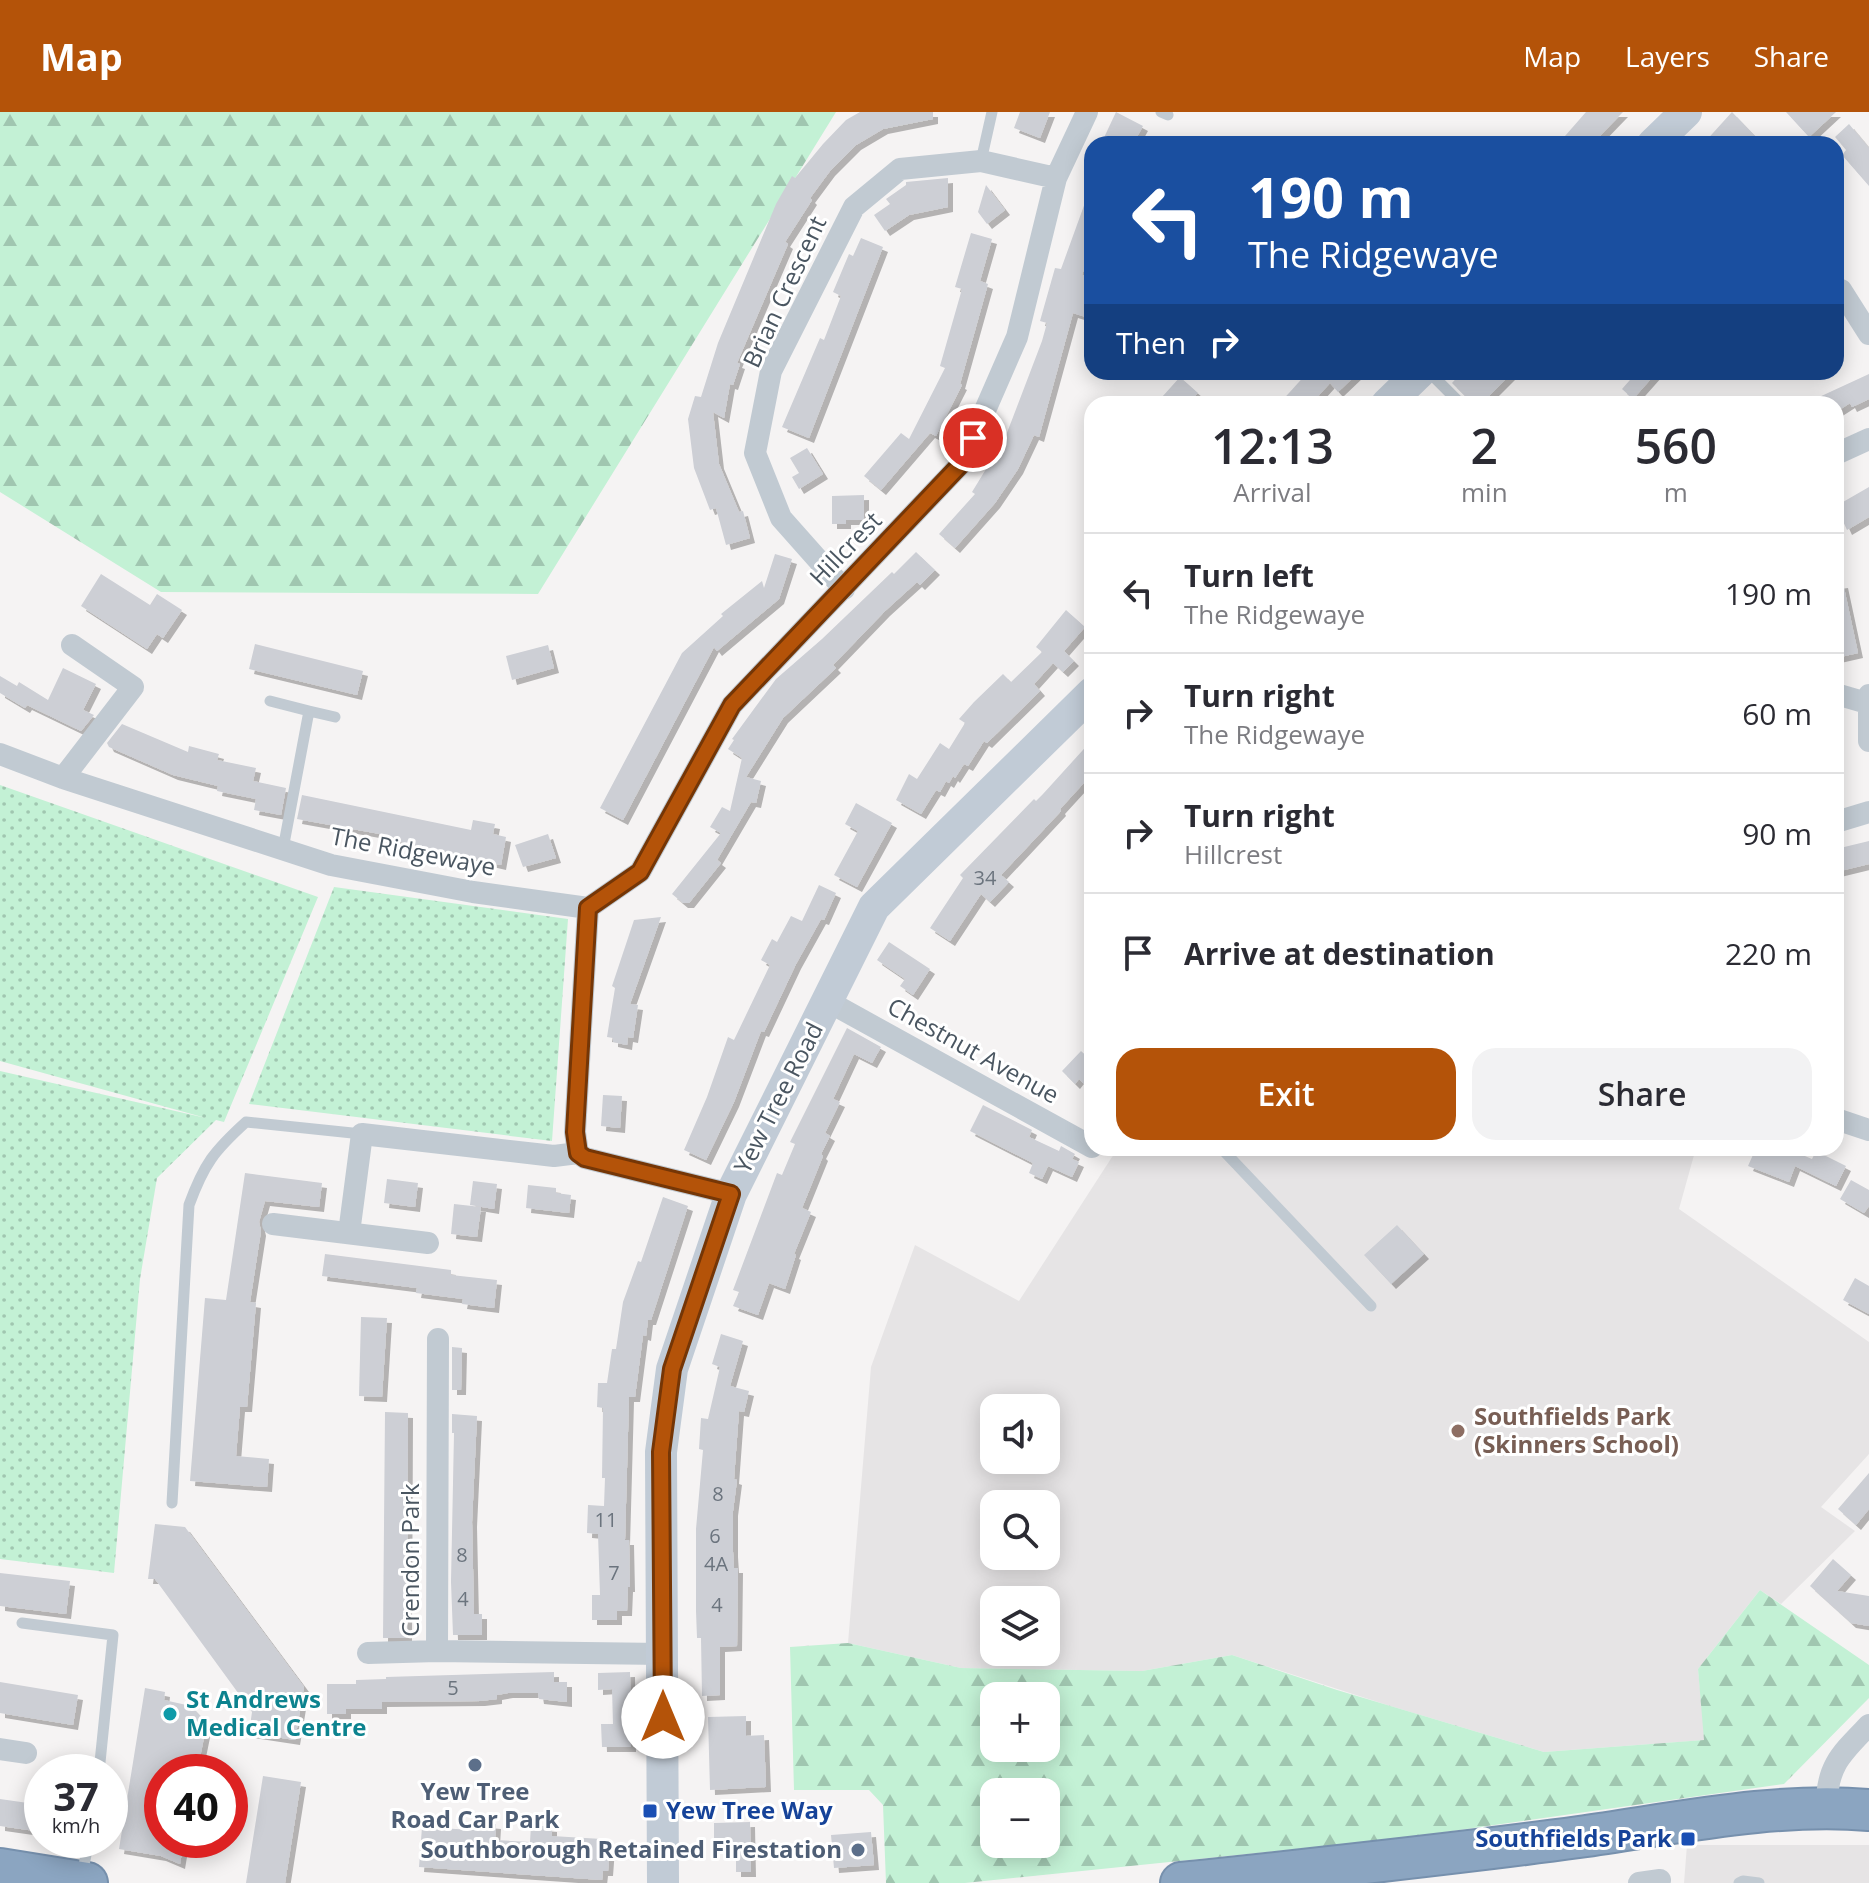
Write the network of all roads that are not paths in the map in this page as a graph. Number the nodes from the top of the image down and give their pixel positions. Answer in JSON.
{"nodes":[{"id":1,"x":992,"y":112,"type":"edge"},
{"id":2,"x":1087,"y":112,"type":"edge"},
{"id":3,"x":1686,"y":112,"type":"edge"},
{"id":4,"x":1661,"y":136,"type":"edge"},
{"id":5,"x":981,"y":161,"type":"junction"},
{"id":6,"x":1056,"y":178,"type":"junction"},
{"id":7,"x":1844,"y":295,"type":"edge"},
{"id":8,"x":1869,"y":334,"type":"edge"},
{"id":9,"x":1412,"y":380,"type":"edge"},
{"id":10,"x":1437,"y":380,"type":"edge"},
{"id":11,"x":1395,"y":396,"type":"edge"},
{"id":12,"x":1453,"y":396,"type":"edge"},
{"id":13,"x":1869,"y":439,"type":"edge"},
{"id":14,"x":1844,"y":450,"type":"edge"},
{"id":15,"x":844,"y":589,"type":"junction"},
{"id":16,"x":72,"y":645,"type":"dead end"},
{"id":17,"x":1844,"y":695,"type":"edge"},
{"id":18,"x":1868,"y":699,"type":"edge"},
{"id":19,"x":270,"y":701,"type":"dead end"},
{"id":20,"x":1084,"y":701,"type":"edge"},
{"id":21,"x":309,"y":711,"type":"junction"},
{"id":22,"x":335,"y":717,"type":"dead end"},
{"id":23,"x":1869,"y":741,"type":"edge"},
{"id":24,"x":0,"y":754,"type":"edge"},
{"id":25,"x":63,"y":778,"type":"junction"},
{"id":26,"x":1869,"y":812,"type":"edge"},
{"id":27,"x":1844,"y":820,"type":"edge"},
{"id":28,"x":283,"y":849,"type":"junction"},
{"id":29,"x":588,"y":908,"type":"junction"},
{"id":30,"x":829,"y":1002,"type":"junction"},
{"id":31,"x":1844,"y":1122,"type":"edge"},
{"id":32,"x":1869,"y":1130,"type":"edge"},
{"id":33,"x":362,"y":1134,"type":"junction"},
{"id":34,"x":1084,"y":1142,"type":"edge"},
{"id":35,"x":578,"y":1153,"type":"junction"},
{"id":36,"x":1229,"y":1156,"type":"edge"},
{"id":37,"x":731,"y":1194,"type":"junction"},
{"id":38,"x":273,"y":1224,"type":"dead end"},
{"id":39,"x":349,"y":1233,"type":"junction"},
{"id":40,"x":428,"y":1243,"type":"dead end"},
{"id":41,"x":1371,"y":1306,"type":"dead end"},
{"id":42,"x":438,"y":1339,"type":"dead end"},
{"id":43,"x":172,"y":1503,"type":"dead end"},
{"id":44,"x":22,"y":1623,"type":"dead end"},
{"id":45,"x":437,"y":1651,"type":"junction"},
{"id":46,"x":368,"y":1653,"type":"dead end"},
{"id":47,"x":663,"y":1654,"type":"junction"},
{"id":48,"x":1869,"y":1725,"type":"edge"},
{"id":49,"x":0,"y":1749,"type":"edge"},
{"id":50,"x":26,"y":1753,"type":"dead end"},
{"id":51,"x":101,"y":1754,"type":"edge"},
{"id":52,"x":1827,"y":1807,"type":"junction"},
{"id":53,"x":1869,"y":1810,"type":"edge"},
{"id":54,"x":87,"y":1858,"type":"edge"},
{"id":55,"x":0,"y":1869,"type":"edge"},
{"id":56,"x":1408,"y":1871,"type":"edge"},
{"id":57,"x":84,"y":1882,"type":"edge"},
{"id":58,"x":663,"y":1883,"type":"edge"},
{"id":59,"x":1181,"y":1883,"type":"edge"},
{"id":60,"x":1739,"y":1883,"type":"edge"},
{"id":61,"x":1759,"y":1883,"type":"edge"}],
"edges":[{"from":1,"to":5,"type":"lane"},
{"from":2,"to":6,"type":"street","name":"Hillcrest"},
{"from":3,"to":4,"type":"street"},
{"from":5,"to":6,"type":"street","name":"Brian Crescent"},
{"from":5,"to":15,"type":"street","name":"Brian Crescent"},
{"from":6,"to":15,"type":"street","name":"Hillcrest"},
{"from":7,"to":8,"type":"street"},
{"from":9,"to":11,"type":"street"},
{"from":10,"to":12,"type":"lane"},
{"from":13,"to":14,"type":"street"},
{"from":15,"to":29,"type":"street","name":"Hillcrest"},
{"from":16,"to":25,"type":"street"},
{"from":17,"to":18,"type":"street"},
{"from":18,"to":23,"type":"street"},
{"from":19,"to":21,"type":"lane"},
{"from":20,"to":30,"type":"street","name":"Yew Tree Road"},
{"from":21,"to":22,"type":"lane"},
{"from":21,"to":28,"type":"lane"},
{"from":24,"to":25,"type":"street","name":"The Ridgewaye"},
{"from":25,"to":28,"type":"street","name":"The Ridgewaye"},
{"from":26,"to":27,"type":"street"},
{"from":28,"to":29,"type":"street","name":"The Ridgewaye"},
{"from":29,"to":35,"type":"street"},
{"from":30,"to":34,"type":"street","name":"Chestnut Avenue"},
{"from":30,"to":37,"type":"street","name":"Yew Tree Road"},
{"from":31,"to":32,"type":"street"},
{"from":33,"to":35,"type":"street"},
{"from":33,"to":39,"type":"street"},
{"from":33,"to":43,"type":"lane"},
{"from":35,"to":37,"type":"street"},
{"from":36,"to":41,"type":"lane"},
{"from":37,"to":47,"type":"street","name":"Yew Tree Road"},
{"from":38,"to":39,"type":"street"},
{"from":39,"to":40,"type":"street"},
{"from":42,"to":45,"type":"street","name":"Crendon Park"},
{"from":44,"to":51,"type":"lane"},
{"from":45,"to":46,"type":"street"},
{"from":45,"to":47,"type":"street","name":"Crendon Park"},
{"from":47,"to":58,"type":"street","name":"Yew Tree Road"},
{"from":48,"to":52,"type":"street"},
{"from":49,"to":50,"type":"street"},
{"from":52,"to":53,"type":"highway"},
{"from":52,"to":56,"type":"highway"},
{"from":54,"to":57,"type":"lane"},
{"from":55,"to":57,"type":"highway"},
{"from":56,"to":59,"type":"highway"},
{"from":60,"to":61,"type":"lane"}]}
